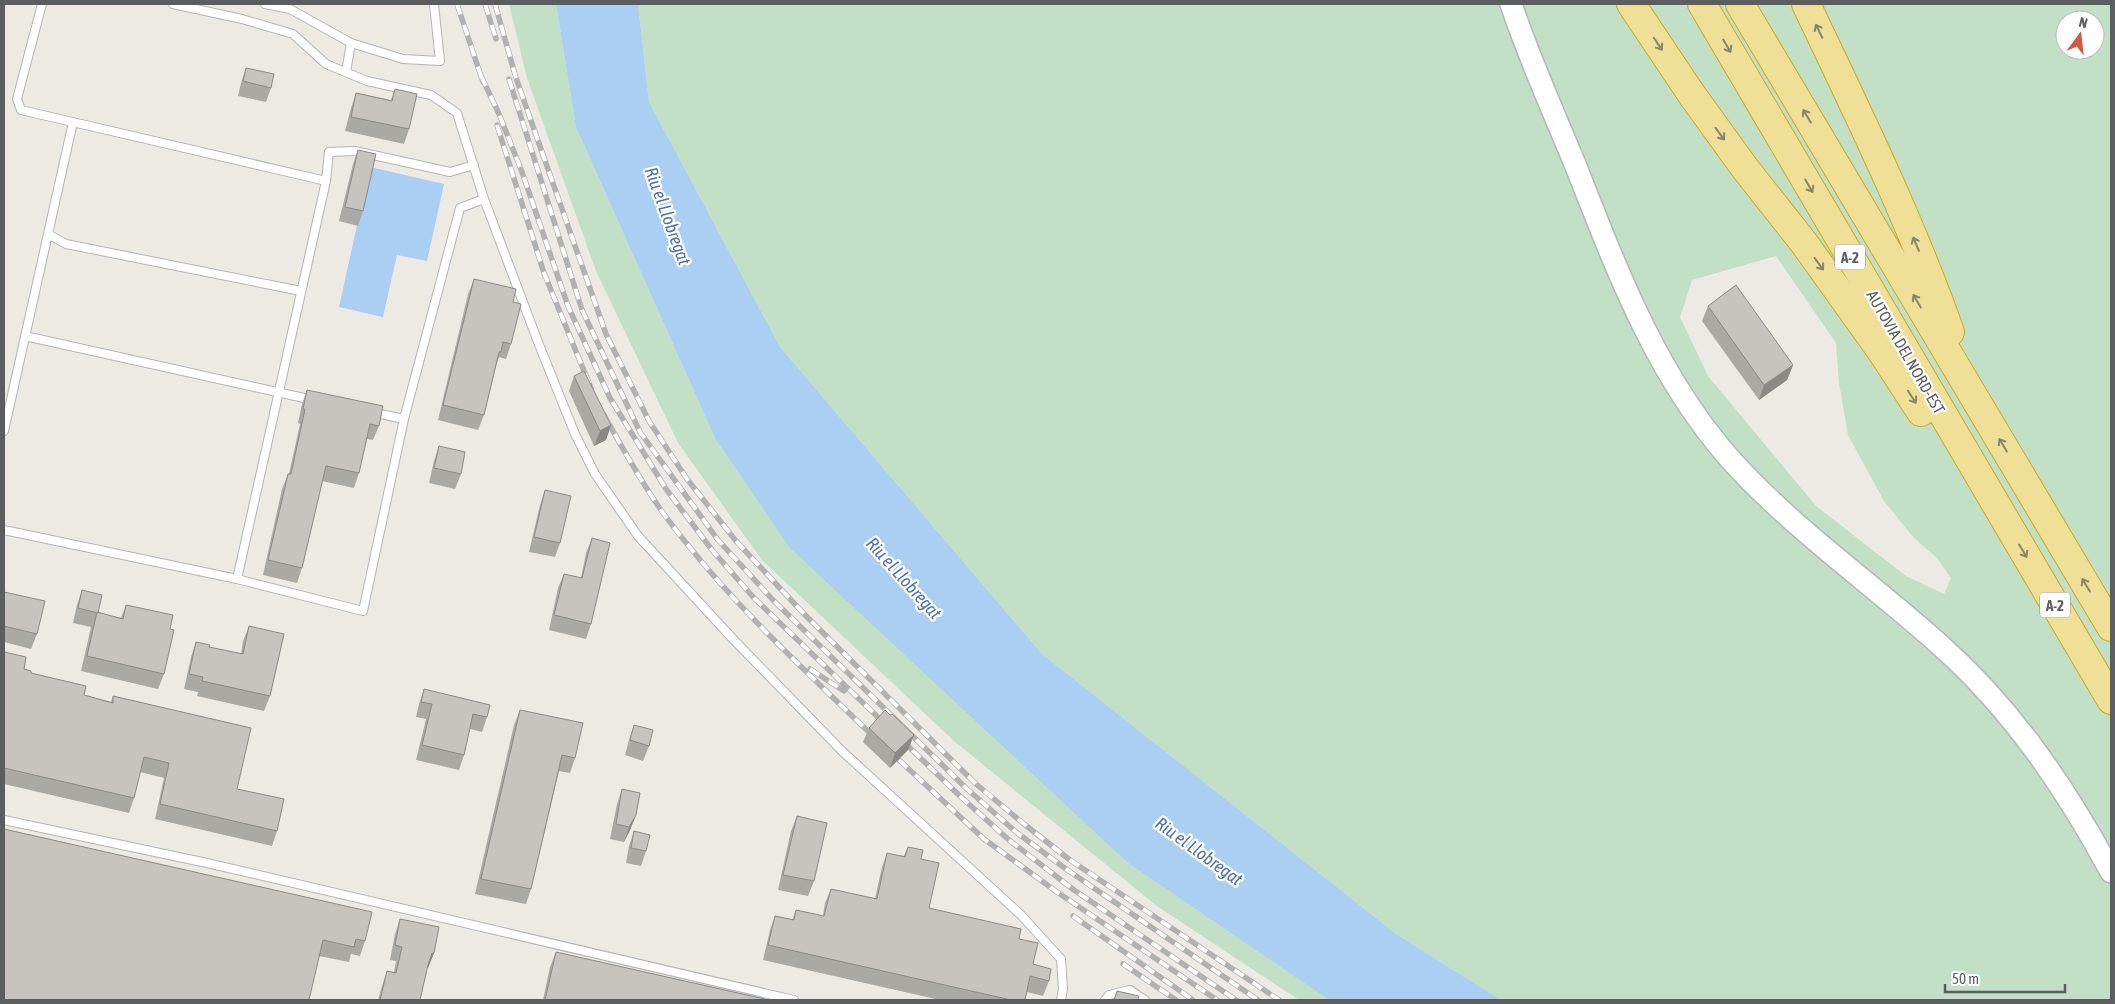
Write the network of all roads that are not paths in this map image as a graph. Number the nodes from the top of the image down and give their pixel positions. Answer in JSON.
{"nodes":[{"id":1,"x":42,"y":4,"type":"edge"},
{"id":2,"x":174,"y":4,"type":"edge"},
{"id":3,"x":264,"y":4,"type":"edge"},
{"id":4,"x":434,"y":4,"type":"edge"},
{"id":5,"x":1512,"y":4,"type":"edge"},
{"id":6,"x":1631,"y":4,"type":"edge"},
{"id":7,"x":1702,"y":4,"type":"edge"},
{"id":8,"x":1740,"y":4,"type":"edge"},
{"id":9,"x":1806,"y":4,"type":"edge"},
{"id":10,"x":351,"y":43,"type":"junction"},
{"id":11,"x":346,"y":72,"type":"junction"},
{"id":12,"x":73,"y":122,"type":"junction"},
{"id":13,"x":474,"y":165,"type":"junction"},
{"id":14,"x":326,"y":181,"type":"junction"},
{"id":15,"x":484,"y":199,"type":"junction"},
{"id":16,"x":48,"y":234,"type":"junction"},
{"id":17,"x":301,"y":292,"type":"junction"},
{"id":18,"x":25,"y":336,"type":"junction"},
{"id":19,"x":1969,"y":388,"type":"junction"},
{"id":20,"x":278,"y":392,"type":"junction"},
{"id":21,"x":317,"y":400,"type":"edge"},
{"id":22,"x":366,"y":411,"type":"edge"},
{"id":23,"x":404,"y":419,"type":"junction"},
{"id":24,"x":4,"y":431,"type":"edge"},
{"id":25,"x":1998,"y":509,"type":"junction"},
{"id":26,"x":4,"y":530,"type":"edge"},
{"id":27,"x":236,"y":579,"type":"junction"},
{"id":28,"x":2111,"y":627,"type":"edge"},
{"id":29,"x":2111,"y":700,"type":"edge"},
{"id":30,"x":4,"y":820,"type":"edge"},
{"id":31,"x":2111,"y":872,"type":"edge"},
{"id":32,"x":794,"y":1000,"type":"edge"},
{"id":33,"x":1061,"y":1000,"type":"edge"},
{"id":34,"x":1105,"y":1000,"type":"edge"},
{"id":35,"x":1144,"y":1000,"type":"edge"}],
"edges":[{"from":1,"to":12,"type":"lane"},
{"from":2,"to":11,"type":"lane"},
{"from":3,"to":10,"type":"lane"},
{"from":4,"to":10,"type":"lane"},
{"from":5,"to":31,"type":"main road"},
{"from":6,"to":25,"type":"highway","one_way":true},
{"from":7,"to":25,"type":"highway","name":"AUTOVIA DEL NORD-EST","number":"A-2","one_way":true},
{"from":19,"to":8,"type":"highway","number":"A-2","one_way":true},
{"from":19,"to":9,"type":"highway","one_way":true},
{"from":10,"to":11,"type":"lane"},
{"from":11,"to":13,"type":"lane"},
{"from":12,"to":14,"type":"lane"},
{"from":12,"to":16,"type":"lane"},
{"from":13,"to":14,"type":"lane"},
{"from":13,"to":15,"type":"lane"},
{"from":14,"to":17,"type":"lane"},
{"from":15,"to":23,"type":"lane"},
{"from":15,"to":33,"type":"lane"},
{"from":16,"to":17,"type":"lane"},
{"from":16,"to":18,"type":"lane"},
{"from":17,"to":20,"type":"lane"},
{"from":18,"to":20,"type":"lane"},
{"from":18,"to":24,"type":"lane"},
{"from":28,"to":19,"type":"highway","number":"A-2","one_way":true},
{"from":20,"to":21,"type":"lane"},
{"from":20,"to":27,"type":"lane"},
{"from":22,"to":23,"type":"lane"},
{"from":23,"to":27,"type":"lane"},
{"from":25,"to":29,"type":"highway","name":"AUTOVIA DEL NORD-EST","number":"A-2","one_way":true},
{"from":26,"to":27,"type":"lane"},
{"from":30,"to":32,"type":"lane"},
{"from":34,"to":35,"type":"lane"}]}
